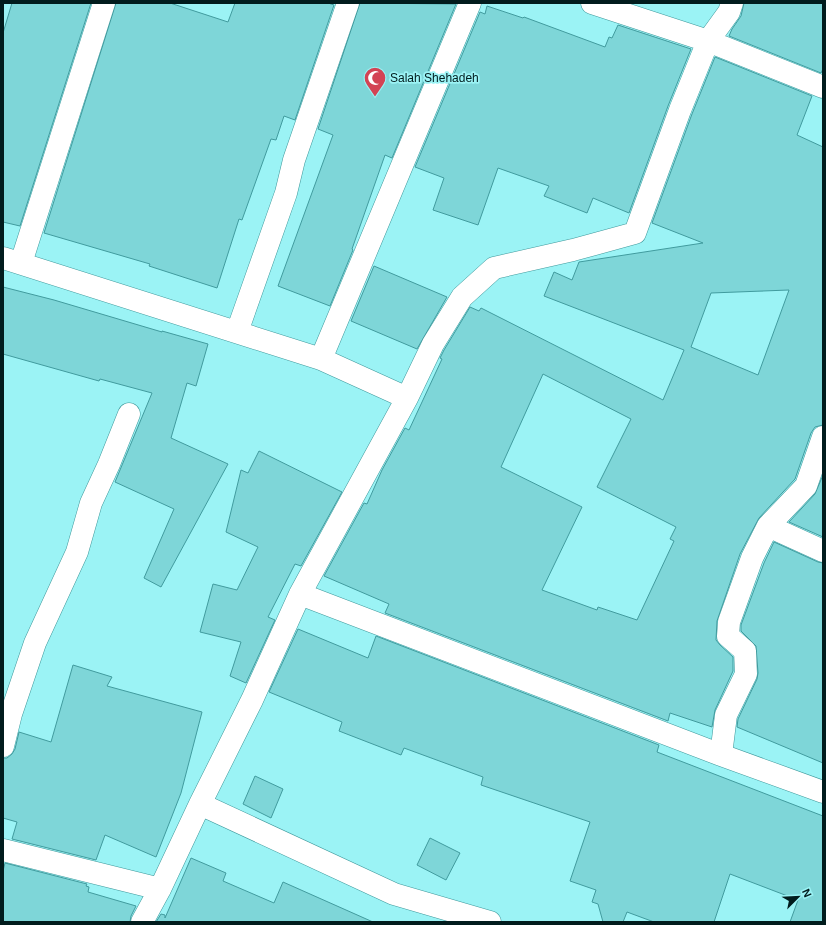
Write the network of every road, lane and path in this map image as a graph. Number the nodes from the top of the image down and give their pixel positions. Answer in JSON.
{"nodes":[{"id":1,"x":104,"y":3,"type":"edge"},
{"id":2,"x":348,"y":3,"type":"edge"},
{"id":3,"x":470,"y":3,"type":"edge"},
{"id":4,"x":592,"y":3,"type":"edge"},
{"id":5,"x":732,"y":3,"type":"edge"},
{"id":6,"x":708,"y":41,"type":"junction"},
{"id":7,"x":823,"y":87,"type":"edge"},
{"id":8,"x":12,"y":260,"type":"edge"},
{"id":9,"x":237,"y":332,"type":"junction"},
{"id":10,"x":321,"y":359,"type":"junction"},
{"id":11,"x":407,"y":398,"type":"junction"},
{"id":12,"x":129,"y":414,"type":"dead end"},
{"id":13,"x":823,"y":437,"type":"edge"},
{"id":14,"x":768,"y":526,"type":"junction"},
{"id":15,"x":823,"y":551,"type":"edge"},
{"id":16,"x":300,"y":594,"type":"junction"},
{"id":17,"x":3,"y":746,"type":"edge"},
{"id":18,"x":721,"y":755,"type":"junction"},
{"id":19,"x":823,"y":792,"type":"edge"},
{"id":20,"x":200,"y":804,"type":"junction"},
{"id":21,"x":3,"y":850,"type":"edge"},
{"id":22,"x":160,"y":889,"type":"junction"},
{"id":23,"x":142,"y":922,"type":"edge"},
{"id":24,"x":490,"y":922,"type":"edge"}],
"edges":[{"from":1,"to":8,"type":"street"},
{"from":2,"to":9,"type":"street"},
{"from":3,"to":10,"type":"street"},
{"from":4,"to":6,"type":"street"},
{"from":5,"to":6,"type":"street"},
{"from":6,"to":7,"type":"street"},
{"from":6,"to":11,"type":"street"},
{"from":8,"to":9,"type":"street"},
{"from":9,"to":10,"type":"street"},
{"from":10,"to":11,"type":"street"},
{"from":11,"to":16,"type":"street"},
{"from":12,"to":17,"type":"street"},
{"from":13,"to":14,"type":"street"},
{"from":14,"to":15,"type":"street"},
{"from":14,"to":18,"type":"street"},
{"from":16,"to":18,"type":"street"},
{"from":16,"to":20,"type":"street"},
{"from":18,"to":19,"type":"street"},
{"from":20,"to":22,"type":"street"},
{"from":20,"to":24,"type":"street"},
{"from":21,"to":22,"type":"street"},
{"from":22,"to":23,"type":"street"}]}
